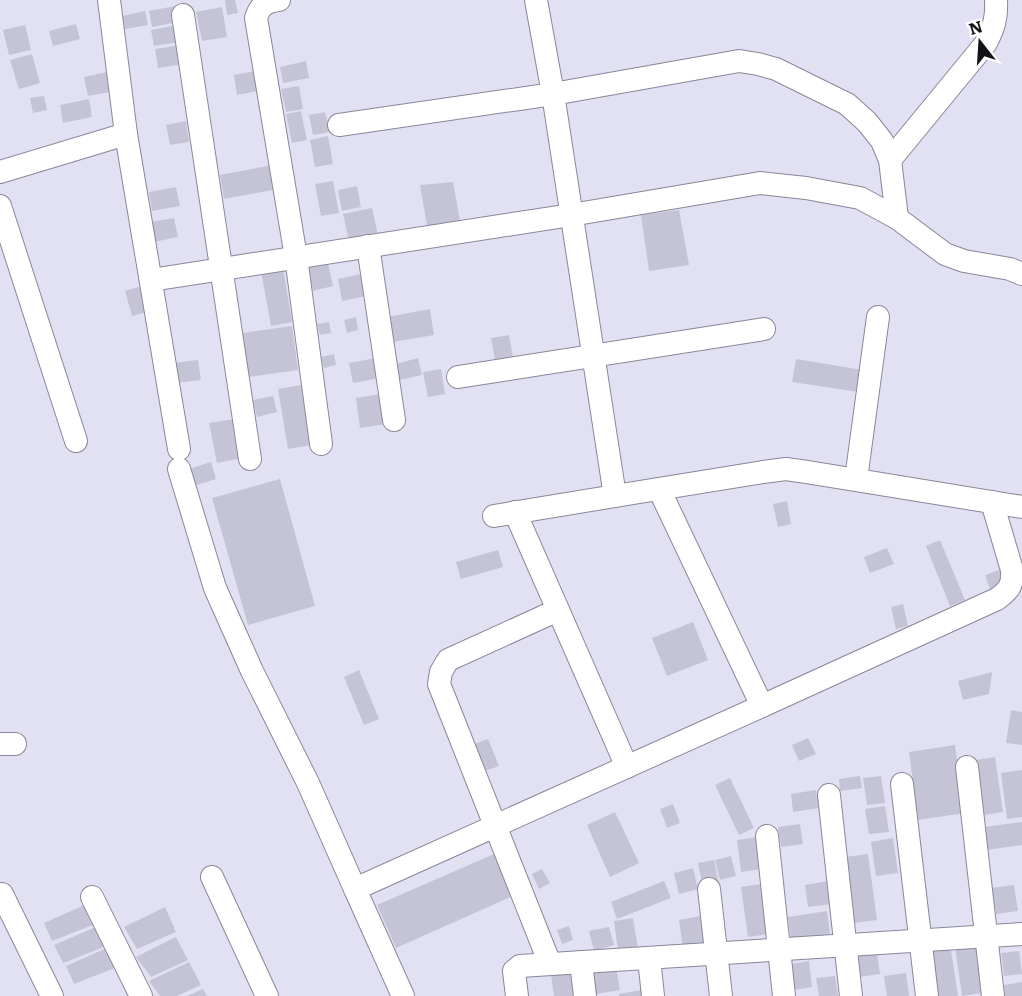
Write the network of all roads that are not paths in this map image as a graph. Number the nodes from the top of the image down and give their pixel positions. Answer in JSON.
{"nodes":[{"id":1,"x":109,"y":0,"type":"edge"},
{"id":2,"x":279,"y":0,"type":"edge"},
{"id":3,"x":536,"y":0,"type":"edge"},
{"id":4,"x":996,"y":0,"type":"edge"},
{"id":5,"x":183,"y":15,"type":"dead end"},
{"id":6,"x":553,"y":94,"type":"junction"},
{"id":7,"x":339,"y":125,"type":"dead end"},
{"id":8,"x":126,"y":134,"type":"junction"},
{"id":9,"x":890,"y":160,"type":"junction"},
{"id":10,"x":0,"y":172,"type":"edge"},
{"id":11,"x":0,"y":206,"type":"edge"},
{"id":12,"x":571,"y":214,"type":"junction"},
{"id":13,"x":897,"y":218,"type":"junction"},
{"id":14,"x":368,"y":246,"type":"junction"},
{"id":15,"x":296,"y":257,"type":"junction"},
{"id":16,"x":222,"y":269,"type":"junction"},
{"id":17,"x":1022,"y":274,"type":"edge"},
{"id":18,"x":151,"y":280,"type":"junction"},
{"id":19,"x":878,"y":317,"type":"dead end"},
{"id":20,"x":764,"y":329,"type":"dead end"},
{"id":21,"x":593,"y":355,"type":"junction"},
{"id":22,"x":458,"y":376,"type":"dead end"},
{"id":23,"x":394,"y":420,"type":"dead end"},
{"id":24,"x":76,"y":441,"type":"dead end"},
{"id":25,"x":321,"y":444,"type":"dead end"},
{"id":26,"x":250,"y":459,"type":"dead end"},
{"id":27,"x":856,"y":480,"type":"junction"},
{"id":28,"x":659,"y":489,"type":"junction"},
{"id":29,"x":615,"y":496,"type":"junction"},
{"id":30,"x":1021,"y":500,"type":"edge"},
{"id":31,"x":992,"y":502,"type":"junction"},
{"id":32,"x":1014,"y":596,"type":"edge"},
{"id":33,"x":558,"y":610,"type":"junction"},
{"id":34,"x":762,"y":706,"type":"junction"},
{"id":35,"x":627,"y":767,"type":"junction"},
{"id":36,"x":967,"y":767,"type":"dead end"},
{"id":37,"x":902,"y":784,"type":"dead end"},
{"id":38,"x":828,"y":795,"type":"dead end"},
{"id":39,"x":495,"y":826,"type":"junction"},
{"id":40,"x":767,"y":836,"type":"dead end"},
{"id":41,"x":212,"y":878,"type":"dead end"},
{"id":42,"x":355,"y":889,"type":"junction"},
{"id":43,"x":709,"y":889,"type":"dead end"},
{"id":44,"x":2,"y":894,"type":"dead end"},
{"id":45,"x":92,"y":897,"type":"dead end"},
{"id":46,"x":1022,"y":934,"type":"edge"},
{"id":47,"x":986,"y":936,"type":"junction"},
{"id":48,"x":920,"y":940,"type":"junction"},
{"id":49,"x":846,"y":945,"type":"junction"},
{"id":50,"x":779,"y":949,"type":"junction"},
{"id":51,"x":717,"y":954,"type":"junction"},
{"id":52,"x":650,"y":958,"type":"junction"},
{"id":53,"x":581,"y":962,"type":"junction"},
{"id":54,"x":550,"y":964,"type":"junction"},
{"id":55,"x":52,"y":996,"type":"edge"},
{"id":56,"x":141,"y":996,"type":"edge"},
{"id":57,"x":267,"y":996,"type":"edge"},
{"id":58,"x":404,"y":996,"type":"edge"},
{"id":59,"x":517,"y":996,"type":"edge"},
{"id":60,"x":585,"y":996,"type":"edge"},
{"id":61,"x":653,"y":996,"type":"edge"},
{"id":62,"x":722,"y":996,"type":"edge"},
{"id":63,"x":784,"y":996,"type":"edge"},
{"id":64,"x":851,"y":996,"type":"edge"},
{"id":65,"x":927,"y":996,"type":"edge"},
{"id":66,"x":993,"y":996,"type":"edge"}],
"edges":[{"from":1,"to":8,"type":"street"},
{"from":2,"to":15,"type":"street"},
{"from":3,"to":6,"type":"street"},
{"from":4,"to":9,"type":"street"},
{"from":5,"to":16,"type":"street"},
{"from":6,"to":7,"type":"street"},
{"from":6,"to":9,"type":"street"},
{"from":6,"to":12,"type":"street"},
{"from":8,"to":10,"type":"street"},
{"from":8,"to":18,"type":"street"},
{"from":9,"to":13,"type":"street"},
{"from":11,"to":24,"type":"street"},
{"from":12,"to":13,"type":"street"},
{"from":12,"to":14,"type":"street"},
{"from":12,"to":21,"type":"street"},
{"from":13,"to":17,"type":"street"},
{"from":14,"to":15,"type":"street"},
{"from":14,"to":23,"type":"street"},
{"from":15,"to":16,"type":"street"},
{"from":15,"to":25,"type":"street"},
{"from":16,"to":18,"type":"street"},
{"from":16,"to":26,"type":"street"},
{"from":18,"to":42,"type":"street"},
{"from":19,"to":27,"type":"street"},
{"from":20,"to":21,"type":"street"},
{"from":21,"to":22,"type":"street"},
{"from":21,"to":29,"type":"street"},
{"from":27,"to":28,"type":"street"},
{"from":27,"to":31,"type":"street"},
{"from":28,"to":29,"type":"street"},
{"from":28,"to":34,"type":"street"},
{"from":29,"to":33,"type":"street"},
{"from":30,"to":31,"type":"street"},
{"from":31,"to":32,"type":"street"},
{"from":32,"to":34,"type":"street"},
{"from":33,"to":35,"type":"street"},
{"from":33,"to":39,"type":"street"},
{"from":34,"to":35,"type":"street"},
{"from":35,"to":39,"type":"street"},
{"from":36,"to":47,"type":"street"},
{"from":37,"to":48,"type":"street"},
{"from":38,"to":49,"type":"street"},
{"from":39,"to":42,"type":"street"},
{"from":39,"to":54,"type":"street"},
{"from":40,"to":50,"type":"street"},
{"from":41,"to":57,"type":"street"},
{"from":42,"to":58,"type":"street"},
{"from":43,"to":51,"type":"street"},
{"from":44,"to":55,"type":"street"},
{"from":45,"to":56,"type":"street"},
{"from":46,"to":47,"type":"street"},
{"from":47,"to":48,"type":"street"},
{"from":47,"to":66,"type":"street"},
{"from":48,"to":49,"type":"street"},
{"from":48,"to":65,"type":"street"},
{"from":49,"to":50,"type":"street"},
{"from":49,"to":64,"type":"street"},
{"from":50,"to":51,"type":"street"},
{"from":50,"to":63,"type":"street"},
{"from":51,"to":52,"type":"street"},
{"from":51,"to":62,"type":"street"},
{"from":52,"to":53,"type":"street"},
{"from":52,"to":61,"type":"street"},
{"from":53,"to":54,"type":"street"},
{"from":53,"to":60,"type":"street"},
{"from":54,"to":59,"type":"street"}]}
